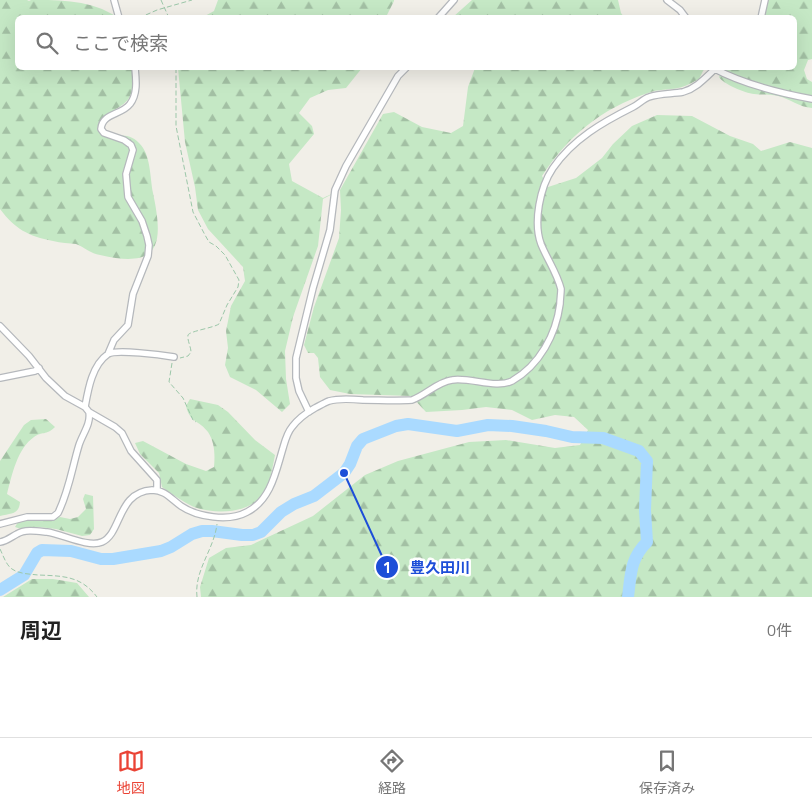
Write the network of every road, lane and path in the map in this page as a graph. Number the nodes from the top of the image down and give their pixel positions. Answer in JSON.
{"nodes":[{"id":1,"x":114,"y":0,"type":"edge"},
{"id":2,"x":161,"y":0,"type":"edge"},
{"id":3,"x":192,"y":0,"type":"edge"},
{"id":4,"x":454,"y":0,"type":"edge"},
{"id":5,"x":667,"y":0,"type":"edge"},
{"id":6,"x":765,"y":0,"type":"edge"},
{"id":7,"x":164,"y":8,"type":"junction"},
{"id":8,"x":117,"y":15,"type":"edge"},
{"id":9,"x":146,"y":15,"type":"edge"},
{"id":10,"x":168,"y":15,"type":"edge"},
{"id":11,"x":441,"y":15,"type":"edge"},
{"id":12,"x":684,"y":15,"type":"edge"},
{"id":13,"x":762,"y":15,"type":"edge"},
{"id":14,"x":135,"y":70,"type":"edge"},
{"id":15,"x":176,"y":70,"type":"edge"},
{"id":16,"x":404,"y":70,"type":"edge"},
{"id":17,"x":712,"y":70,"type":"edge"},
{"id":18,"x":719,"y":70,"type":"edge"},
{"id":19,"x":812,"y":99,"type":"edge"},
{"id":20,"x":0,"y":326,"type":"edge"},
{"id":21,"x":108,"y":354,"type":"junction"},
{"id":22,"x":174,"y":357,"type":"junction"},
{"id":23,"x":39,"y":368,"type":"junction"},
{"id":24,"x":0,"y":378,"type":"edge"},
{"id":25,"x":87,"y":409,"type":"junction"},
{"id":26,"x":309,"y":412,"type":"junction"},
{"id":27,"x":196,"y":422,"type":"dead end"},
{"id":28,"x":158,"y":490,"type":"junction"},
{"id":29,"x":0,"y":524,"type":"edge"},
{"id":30,"x":217,"y":528,"type":"dead end"},
{"id":31,"x":0,"y":542,"type":"edge"},
{"id":32,"x":0,"y":549,"type":"edge"},
{"id":33,"x":97,"y":597,"type":"edge"},
{"id":34,"x":197,"y":597,"type":"edge"}],
"edges":[{"from":1,"to":8,"type":"street"},
{"from":2,"to":7,"type":"path"},
{"from":3,"to":7,"type":"path"},
{"from":4,"to":11,"type":"street"},
{"from":5,"to":12,"type":"street"},
{"from":6,"to":13,"type":"street"},
{"from":7,"to":9,"type":"path"},
{"from":7,"to":10,"type":"path"},
{"from":14,"to":21,"type":"street"},
{"from":15,"to":22,"type":"path"},
{"from":16,"to":26,"type":"street"},
{"from":17,"to":26,"type":"street"},
{"from":18,"to":19,"type":"street"},
{"from":20,"to":23,"type":"street"},
{"from":21,"to":22,"type":"street"},
{"from":21,"to":25,"type":"street"},
{"from":22,"to":27,"type":"path"},
{"from":23,"to":24,"type":"street"},
{"from":23,"to":25,"type":"street"},
{"from":25,"to":28,"type":"street"},
{"from":25,"to":29,"type":"street"},
{"from":26,"to":28,"type":"street"},
{"from":28,"to":31,"type":"street"},
{"from":30,"to":34,"type":"path"},
{"from":32,"to":33,"type":"path"}]}
